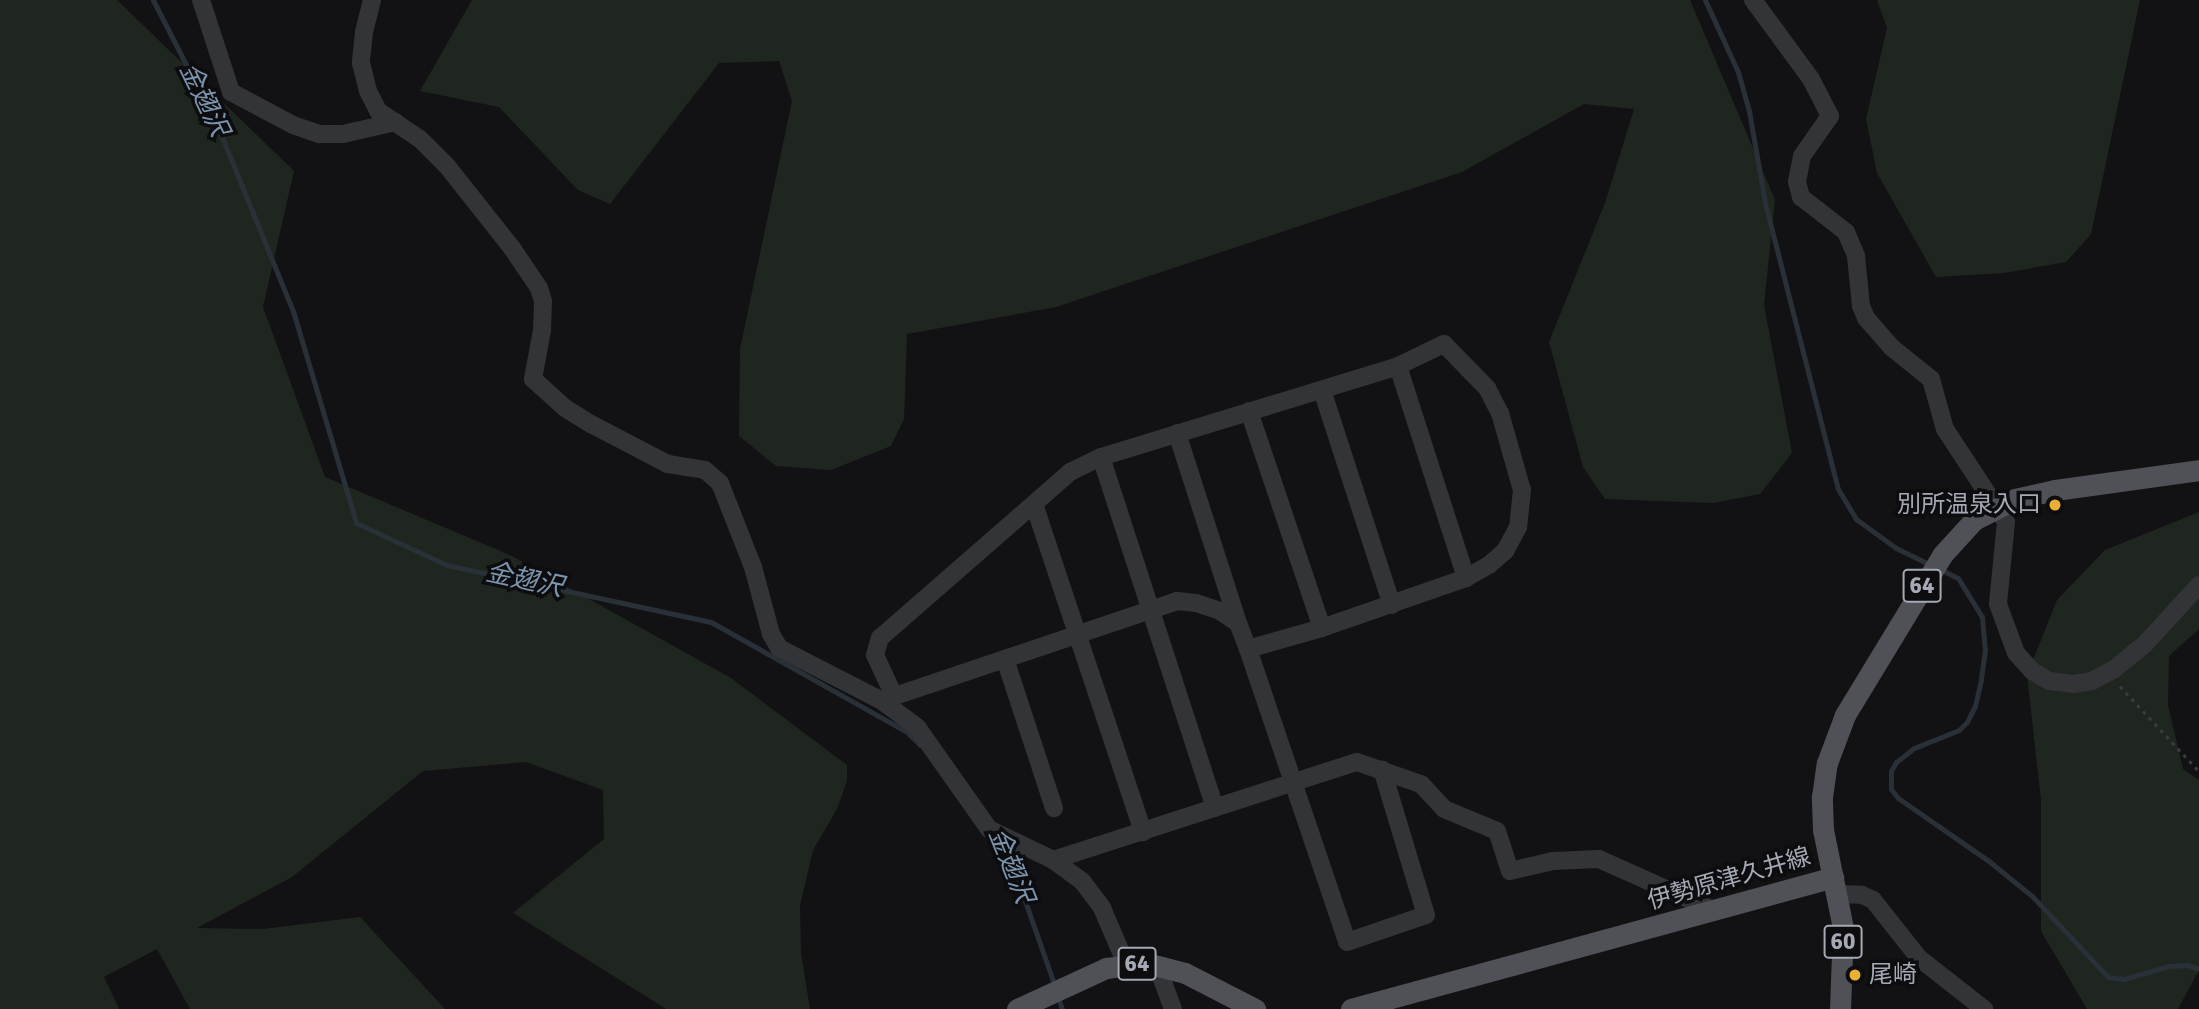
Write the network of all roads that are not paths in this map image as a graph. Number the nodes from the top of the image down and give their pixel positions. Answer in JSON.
{"nodes":[{"id":1,"x":201,"y":0,"type":"edge"},
{"id":2,"x":372,"y":0,"type":"edge"},
{"id":3,"x":1753,"y":0,"type":"edge"},
{"id":4,"x":396,"y":122,"type":"junction"},
{"id":5,"x":1398,"y":366,"type":"junction"},
{"id":6,"x":1322,"y":390,"type":"junction"},
{"id":7,"x":1249,"y":411,"type":"junction"},
{"id":8,"x":1177,"y":433,"type":"junction"},
{"id":9,"x":1101,"y":457,"type":"junction"},
{"id":10,"x":2199,"y":470,"type":"edge"},
{"id":11,"x":1034,"y":504,"type":"junction"},
{"id":12,"x":1998,"y":506,"type":"junction"},
{"id":13,"x":1466,"y":578,"type":"junction"},
{"id":14,"x":2199,"y":585,"type":"edge"},
{"id":15,"x":1392,"y":604,"type":"junction"},
{"id":16,"x":1151,"y":610,"type":"junction"},
{"id":17,"x":1238,"y":623,"type":"junction"},
{"id":18,"x":1322,"y":628,"type":"junction"},
{"id":19,"x":1076,"y":635,"type":"junction"},
{"id":20,"x":1248,"y":649,"type":"junction"},
{"id":21,"x":1005,"y":659,"type":"junction"},
{"id":22,"x":888,"y":698,"type":"junction"},
{"id":23,"x":1382,"y":769,"type":"junction"},
{"id":24,"x":1294,"y":782,"type":"junction"},
{"id":25,"x":1054,"y":808,"type":"dead end"},
{"id":26,"x":1215,"y":808,"type":"junction"},
{"id":27,"x":1143,"y":832,"type":"junction"},
{"id":28,"x":1053,"y":860,"type":"junction"},
{"id":29,"x":1835,"y":886,"type":"junction"},
{"id":30,"x":1715,"y":911,"type":"junction"},
{"id":31,"x":1126,"y":964,"type":"junction"},
{"id":32,"x":1164,"y":966,"type":"junction"},
{"id":33,"x":1374,"y":1006,"type":"edge"},
{"id":34,"x":1017,"y":1009,"type":"edge"},
{"id":35,"x":1172,"y":1009,"type":"edge"},
{"id":36,"x":1255,"y":1009,"type":"edge"},
{"id":37,"x":1351,"y":1009,"type":"edge"},
{"id":38,"x":1840,"y":1009,"type":"edge"},
{"id":39,"x":1984,"y":1009,"type":"edge"}],
"edges":[{"from":1,"to":4,"type":"street"},
{"from":2,"to":4,"type":"street"},
{"from":3,"to":12,"type":"street"},
{"from":4,"to":22,"type":"street"},
{"from":5,"to":6,"type":"street"},
{"from":5,"to":13,"type":"street"},
{"from":5,"to":13,"type":"street"},
{"from":6,"to":7,"type":"street"},
{"from":6,"to":15,"type":"street"},
{"from":7,"to":8,"type":"street"},
{"from":7,"to":18,"type":"street"},
{"from":8,"to":9,"type":"street"},
{"from":8,"to":17,"type":"street"},
{"from":9,"to":11,"type":"street"},
{"from":9,"to":16,"type":"street"},
{"from":10,"to":12,"type":"main road","name":"伊勢原津久井線","number":"64"},
{"from":11,"to":19,"type":"street"},
{"from":11,"to":22,"type":"street"},
{"from":12,"to":14,"type":"street"},
{"from":12,"to":29,"type":"main road","name":"伊勢原津久井線","number":"64"},
{"from":13,"to":15,"type":"street"},
{"from":15,"to":18,"type":"street"},
{"from":16,"to":17,"type":"street"},
{"from":16,"to":19,"type":"street"},
{"from":16,"to":26,"type":"street"},
{"from":17,"to":20,"type":"street"},
{"from":18,"to":20,"type":"street"},
{"from":19,"to":21,"type":"street"},
{"from":19,"to":27,"type":"street"},
{"from":20,"to":24,"type":"street"},
{"from":21,"to":22,"type":"street"},
{"from":21,"to":25,"type":"street"},
{"from":22,"to":28,"type":"street"},
{"from":23,"to":24,"type":"street"},
{"from":23,"to":24,"type":"street"},
{"from":23,"to":30,"type":"street"},
{"from":24,"to":26,"type":"street"},
{"from":26,"to":27,"type":"street"},
{"from":27,"to":28,"type":"street"},
{"from":28,"to":31,"type":"street"},
{"from":29,"to":30,"type":"main road","name":"伊勢原津久井線"},
{"from":29,"to":38,"type":"main road","number":"60"},
{"from":29,"to":39,"type":"street"},
{"from":30,"to":33,"type":"main road","name":"伊勢原津久井線"},
{"from":31,"to":32,"type":"main road","number":"64"},
{"from":31,"to":34,"type":"main road","number":"64"},
{"from":32,"to":35,"type":"street"},
{"from":32,"to":36,"type":"main road","number":"64"},
{"from":33,"to":37,"type":"main road","name":"伊勢原津久井線"}]}
